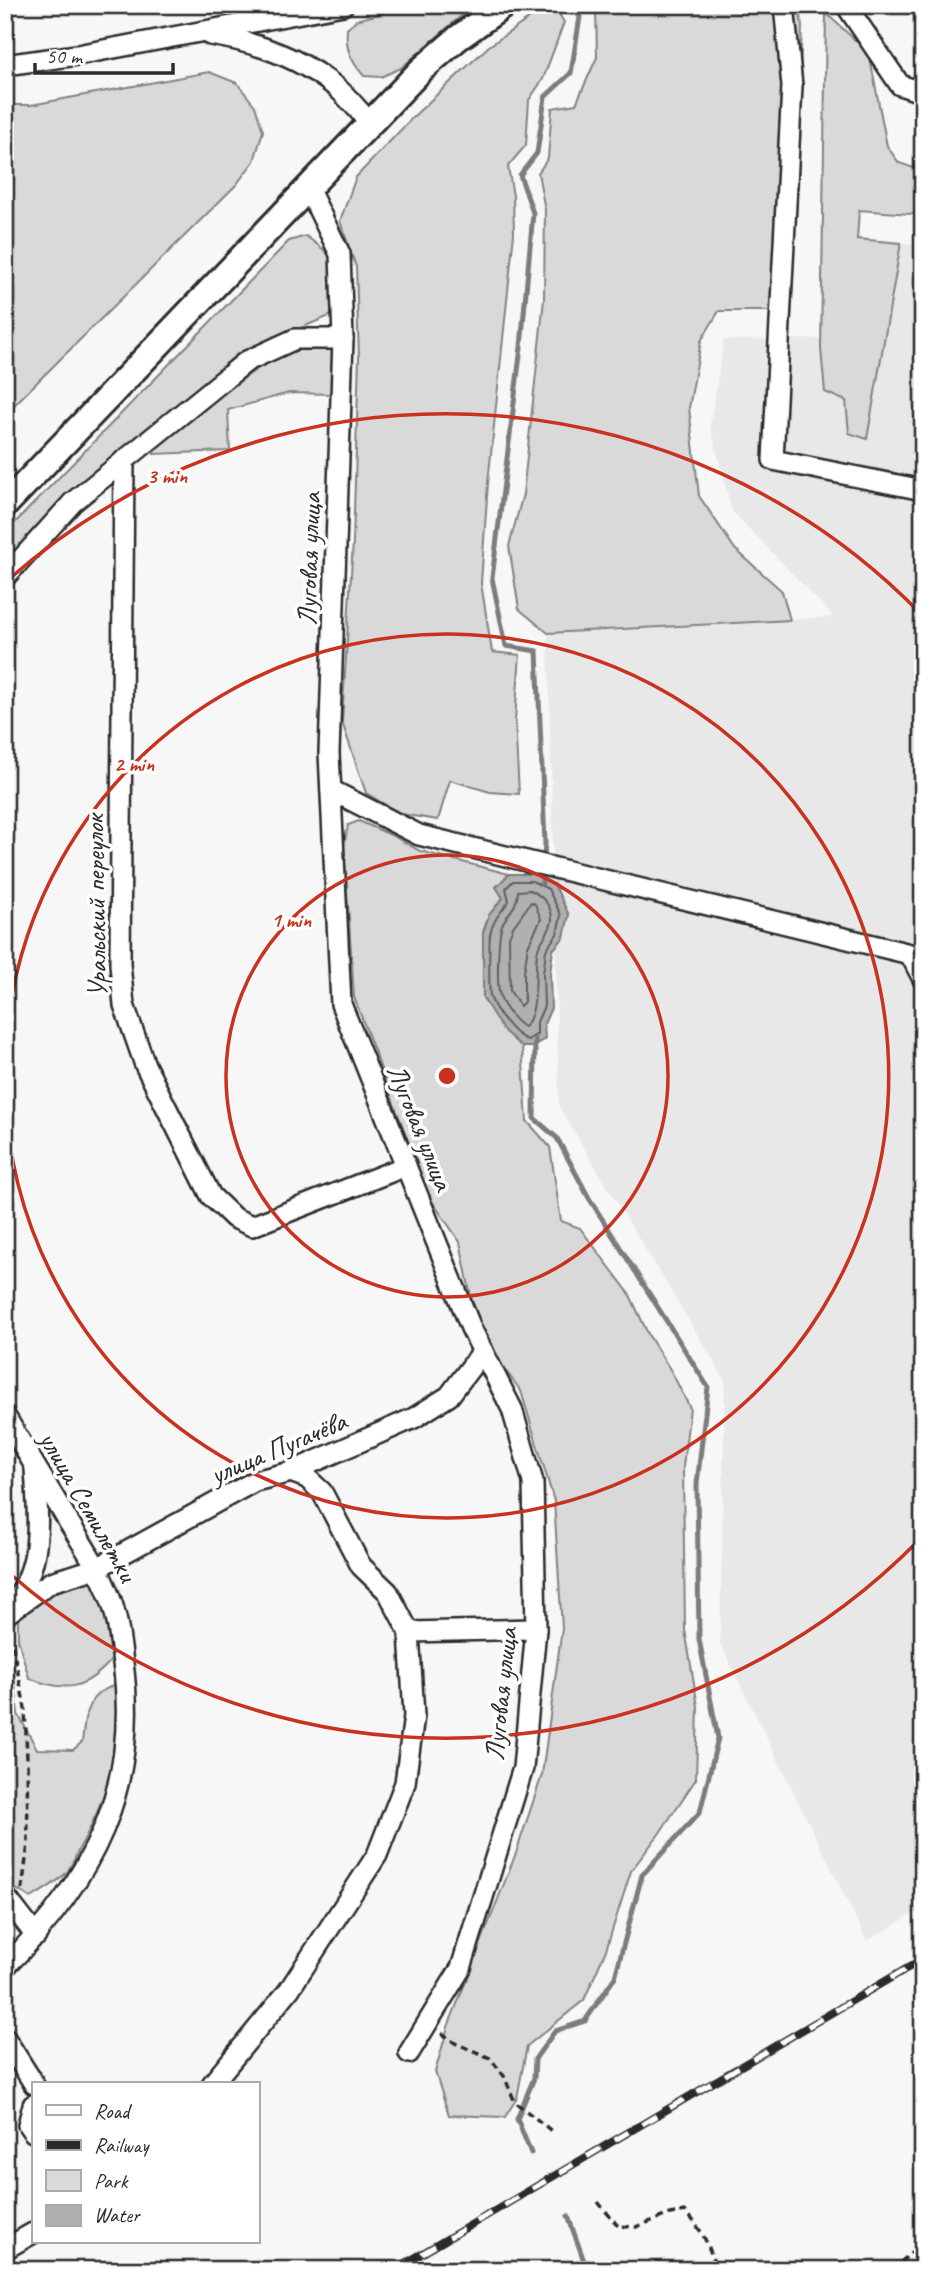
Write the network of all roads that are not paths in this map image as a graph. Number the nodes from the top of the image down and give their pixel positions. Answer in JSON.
{"nodes":[{"id":1,"x":342,"y":5,"type":"edge"},
{"id":2,"x":505,"y":5,"type":"edge"},
{"id":3,"x":784,"y":5,"type":"edge"},
{"id":4,"x":846,"y":5,"type":"edge"},
{"id":5,"x":195,"y":33,"type":"junction"},
{"id":6,"x":5,"y":65,"type":"edge"},
{"id":7,"x":921,"y":92,"type":"dead end"},
{"id":8,"x":370,"y":123,"type":"junction"},
{"id":9,"x":308,"y":188,"type":"junction"},
{"id":10,"x":343,"y":339,"type":"junction"},
{"id":11,"x":124,"y":460,"type":"junction"},
{"id":12,"x":923,"y":490,"type":"edge"},
{"id":13,"x":5,"y":505,"type":"edge"},
{"id":14,"x":5,"y":577,"type":"edge"},
{"id":15,"x":331,"y":790,"type":"junction"},
{"id":16,"x":923,"y":979,"type":"edge"},
{"id":17,"x":406,"y":1166,"type":"junction"},
{"id":18,"x":483,"y":1351,"type":"junction"},
{"id":19,"x":5,"y":1416,"type":"edge"},
{"id":20,"x":35,"y":1465,"type":"junction"},
{"id":21,"x":291,"y":1472,"type":"junction"},
{"id":22,"x":97,"y":1568,"type":"junction"},
{"id":23,"x":6,"y":1615,"type":"edge"},
{"id":24,"x":536,"y":1629,"type":"junction"},
{"id":25,"x":409,"y":1632,"type":"junction"},
{"id":26,"x":5,"y":1896,"type":"edge"},
{"id":27,"x":36,"y":1936,"type":"junction"},
{"id":28,"x":5,"y":1966,"type":"edge"},
{"id":29,"x":5,"y":2038,"type":"edge"},
{"id":30,"x":410,"y":2053,"type":"dead end"},
{"id":31,"x":33,"y":2082,"type":"edge"},
{"id":32,"x":214,"y":2082,"type":"edge"},
{"id":33,"x":32,"y":2109,"type":"edge"},
{"id":34,"x":32,"y":2131,"type":"edge"},
{"id":35,"x":32,"y":2234,"type":"edge"},
{"id":36,"x":5,"y":2249,"type":"edge"}],
"edges":[{"from":1,"to":5,"type":"street"},
{"from":2,"to":8,"type":"main road"},
{"from":3,"to":12,"type":"street"},
{"from":4,"to":7,"type":"street"},
{"from":5,"to":6,"type":"street"},
{"from":5,"to":8,"type":"street"},
{"from":8,"to":9,"type":"main road"},
{"from":9,"to":10,"type":"street","name":"Луговая улица"},
{"from":9,"to":13,"type":"main road"},
{"from":10,"to":11,"type":"street"},
{"from":10,"to":15,"type":"street","name":"Луговая улица"},
{"from":11,"to":14,"type":"street"},
{"from":11,"to":17,"type":"street","name":"Уральский переулок"},
{"from":15,"to":16,"type":"street"},
{"from":15,"to":17,"type":"street","name":"Луговая улица"},
{"from":17,"to":18,"type":"street","name":"Луговая улица"},
{"from":18,"to":21,"type":"street","name":"улица Пугачёва"},
{"from":18,"to":24,"type":"street","name":"Луговая улица"},
{"from":19,"to":20,"type":"street","name":"улица Семилетки"},
{"from":20,"to":22,"type":"street","name":"улица Семилетки"},
{"from":20,"to":23,"type":"street"},
{"from":21,"to":22,"type":"street","name":"улица Пугачёва"},
{"from":21,"to":25,"type":"street"},
{"from":22,"to":23,"type":"street","name":"улица Пугачёва"},
{"from":22,"to":27,"type":"street","name":"улица Семилетки"},
{"from":24,"to":25,"type":"street"},
{"from":24,"to":30,"type":"street","name":"Луговая улица"},
{"from":25,"to":32,"type":"street"},
{"from":26,"to":27,"type":"street"},
{"from":27,"to":28,"type":"street","name":"улица Семилетки"},
{"from":29,"to":31,"type":"street"},
{"from":33,"to":34,"type":"street"},
{"from":35,"to":36,"type":"street"}]}
